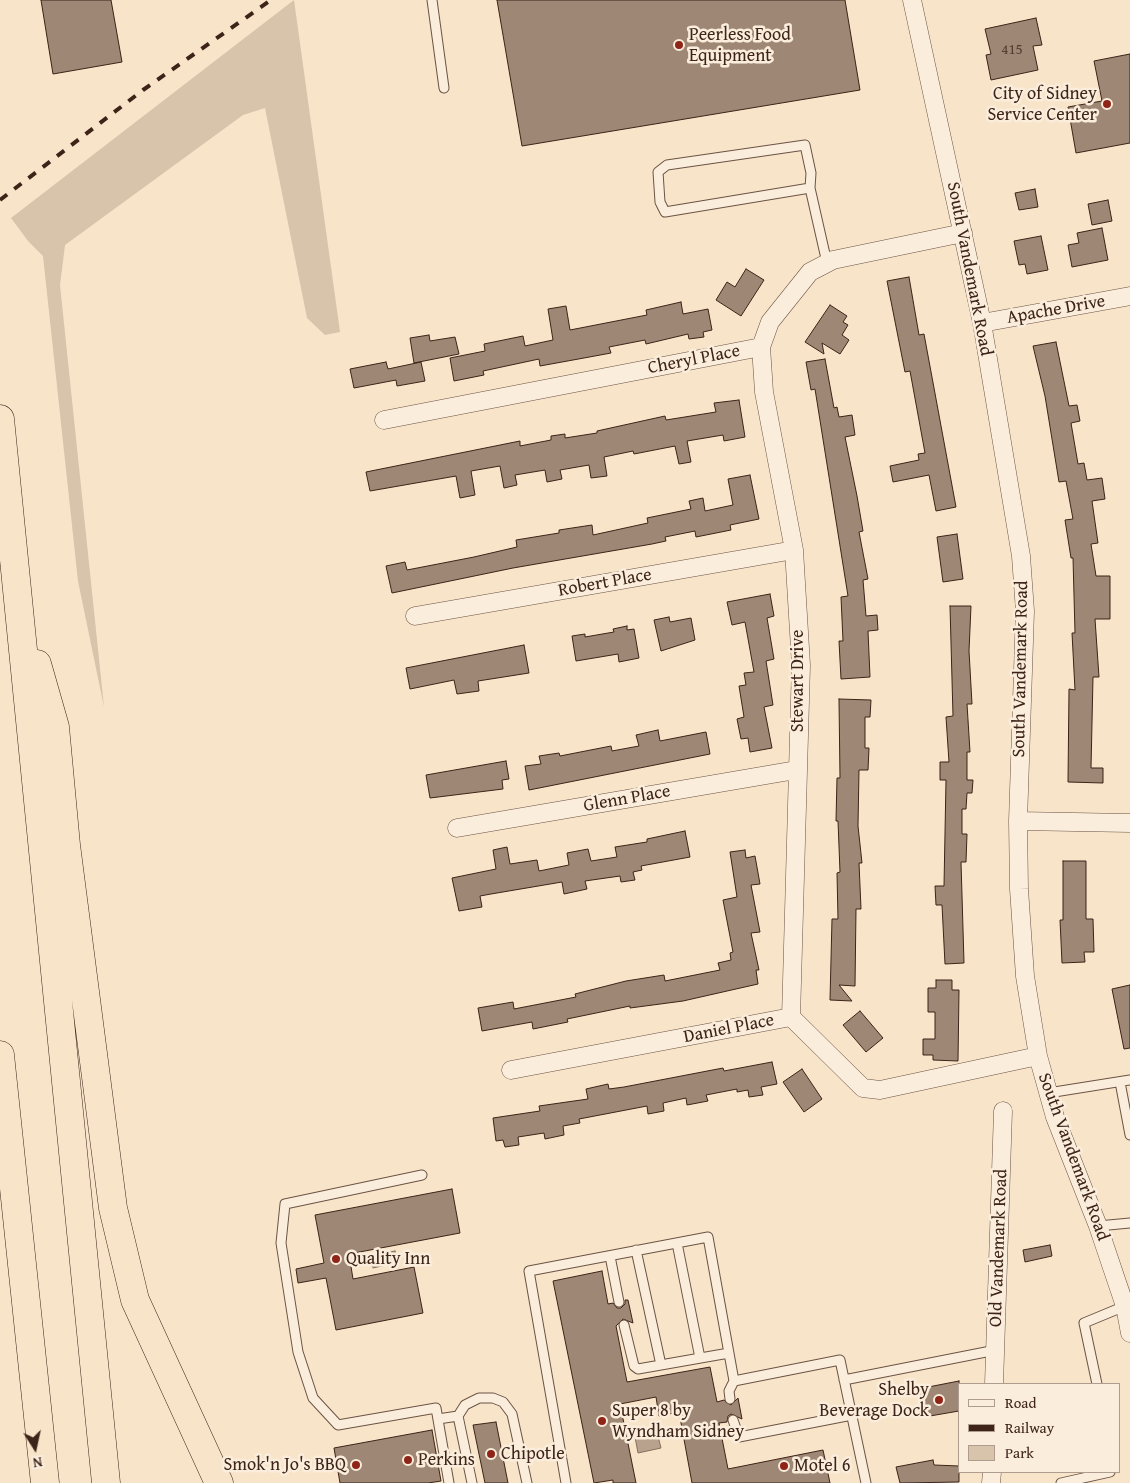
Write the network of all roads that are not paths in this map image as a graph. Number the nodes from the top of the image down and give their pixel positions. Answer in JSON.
{"nodes":[{"id":1,"x":432,"y":0,"type":"edge"},
{"id":2,"x":912,"y":0,"type":"edge"},
{"id":3,"x":444,"y":88,"type":"dead end"},
{"id":4,"x":810,"y":188,"type":"junction"},
{"id":5,"x":963,"y":233,"type":"junction"},
{"id":6,"x":827,"y":264,"type":"junction"},
{"id":7,"x":1130,"y":296,"type":"edge"},
{"id":8,"x":982,"y":323,"type":"junction"},
{"id":9,"x":761,"y":346,"type":"junction"},
{"id":10,"x":0,"y":419,"type":"edge"},
{"id":11,"x":384,"y":420,"type":"dead end"},
{"id":12,"x":794,"y":550,"type":"junction"},
{"id":13,"x":18,"y":595,"type":"junction"},
{"id":14,"x":415,"y":616,"type":"dead end"},
{"id":15,"x":796,"y":770,"type":"junction"},
{"id":16,"x":1018,"y":821,"type":"junction"},
{"id":17,"x":1130,"y":823,"type":"edge"},
{"id":18,"x":457,"y":828,"type":"dead end"},
{"id":19,"x":791,"y":1018,"type":"junction"},
{"id":20,"x":0,"y":1055,"type":"edge"},
{"id":21,"x":1038,"y":1056,"type":"junction"},
{"id":22,"x":511,"y":1070,"type":"dead end"},
{"id":23,"x":1130,"y":1080,"type":"edge"},
{"id":24,"x":1120,"y":1082,"type":"junction"},
{"id":25,"x":1048,"y":1094,"type":"junction"},
{"id":26,"x":1003,"y":1111,"type":"dead end"},
{"id":27,"x":1128,"y":1114,"type":"edge"},
{"id":28,"x":1130,"y":1135,"type":"edge"},
{"id":29,"x":422,"y":1175,"type":"dead end"},
{"id":30,"x":1130,"y":1223,"type":"edge"},
{"id":31,"x":1098,"y":1226,"type":"junction"},
{"id":32,"x":677,"y":1243,"type":"junction"},
{"id":33,"x":636,"y":1250,"type":"junction"},
{"id":34,"x":610,"y":1256,"type":"junction"},
{"id":35,"x":619,"y":1302,"type":"dead end"},
{"id":36,"x":1124,"y":1306,"type":"junction"},
{"id":37,"x":624,"y":1325,"type":"dead end"},
{"id":38,"x":1130,"y":1330,"type":"edge"},
{"id":39,"x":996,"y":1350,"type":"junction"},
{"id":40,"x":729,"y":1353,"type":"junction"},
{"id":41,"x":700,"y":1358,"type":"junction"},
{"id":42,"x":661,"y":1365,"type":"junction"},
{"id":43,"x":844,"y":1380,"type":"junction"},
{"id":44,"x":734,"y":1381,"type":"junction"},
{"id":45,"x":994,"y":1383,"type":"edge"},
{"id":46,"x":1097,"y":1383,"type":"edge"},
{"id":47,"x":730,"y":1400,"type":"dead end"},
{"id":48,"x":852,"y":1415,"type":"junction"},
{"id":49,"x":458,"y":1416,"type":"junction"},
{"id":50,"x":438,"y":1419,"type":"junction"},
{"id":51,"x":733,"y":1420,"type":"dead end"},
{"id":52,"x":1106,"y":1473,"type":"edge"},
{"id":53,"x":45,"y":1483,"type":"edge"},
{"id":54,"x":106,"y":1483,"type":"edge"},
{"id":55,"x":219,"y":1483,"type":"edge"},
{"id":56,"x":449,"y":1483,"type":"edge"},
{"id":57,"x":472,"y":1483,"type":"edge"},
{"id":58,"x":526,"y":1483,"type":"edge"},
{"id":59,"x":566,"y":1483,"type":"edge"},
{"id":60,"x":866,"y":1483,"type":"edge"},
{"id":61,"x":1061,"y":1483,"type":"edge"}],
"edges":[{"from":1,"to":3,"type":"lane"},
{"from":2,"to":5,"type":"street","name":"South Vandemark Road"},
{"from":4,"to":4,"type":"lane"},
{"from":4,"to":6,"type":"lane"},
{"from":5,"to":6,"type":"street","name":"Cheryl Place"},
{"from":5,"to":8,"type":"street","name":"South Vandemark Road"},
{"from":6,"to":9,"type":"street","name":"Cheryl Place"},
{"from":7,"to":8,"type":"street","name":"Apache Drive"},
{"from":8,"to":16,"type":"street","name":"South Vandemark Road"},
{"from":9,"to":11,"type":"street","name":"Cheryl Place"},
{"from":9,"to":12,"type":"street","name":"Stewart Drive"},
{"from":10,"to":13,"type":"highway"},
{"from":12,"to":14,"type":"street","name":"Robert Place"},
{"from":12,"to":15,"type":"street","name":"Stewart Drive"},
{"from":13,"to":54,"type":"highway"},
{"from":13,"to":55,"type":"highway"},
{"from":15,"to":18,"type":"street","name":"Glenn Place"},
{"from":15,"to":19,"type":"street","name":"Stewart Drive"},
{"from":16,"to":17,"type":"street"},
{"from":16,"to":21,"type":"street","name":"South Vandemark Road"},
{"from":19,"to":21,"type":"street","name":"Daniel Place"},
{"from":19,"to":22,"type":"street","name":"Daniel Place"},
{"from":20,"to":53,"type":"highway"},
{"from":21,"to":25,"type":"street","name":"South Vandemark Road"},
{"from":23,"to":24,"type":"lane"},
{"from":24,"to":25,"type":"lane"},
{"from":24,"to":27,"type":"lane"},
{"from":25,"to":31,"type":"street","name":"South Vandemark Road"},
{"from":26,"to":39,"type":"street","name":"Old Vandemark Road"},
{"from":27,"to":28,"type":"lane"},
{"from":29,"to":50,"type":"lane"},
{"from":30,"to":31,"type":"lane"},
{"from":31,"to":36,"type":"street","name":"South Vandemark Road"},
{"from":32,"to":33,"type":"lane"},
{"from":32,"to":40,"type":"lane"},
{"from":32,"to":41,"type":"lane"},
{"from":33,"to":34,"type":"lane"},
{"from":33,"to":42,"type":"lane"},
{"from":34,"to":35,"type":"lane"},
{"from":34,"to":59,"type":"lane"},
{"from":36,"to":38,"type":"street","name":"South Vandemark Road"},
{"from":36,"to":46,"type":"lane"},
{"from":37,"to":42,"type":"lane"},
{"from":39,"to":43,"type":"lane"},
{"from":39,"to":45,"type":"street","name":"Old Vandemark Road"},
{"from":40,"to":41,"type":"lane"},
{"from":40,"to":44,"type":"lane"},
{"from":41,"to":42,"type":"lane"},
{"from":43,"to":44,"type":"lane"},
{"from":43,"to":48,"type":"lane"},
{"from":44,"to":47,"type":"lane"},
{"from":48,"to":51,"type":"lane"},
{"from":48,"to":60,"type":"lane"},
{"from":49,"to":50,"type":"lane"},
{"from":49,"to":57,"type":"lane"},
{"from":49,"to":58,"type":"lane"},
{"from":50,"to":56,"type":"lane"},
{"from":52,"to":61,"type":"lane"}]}
